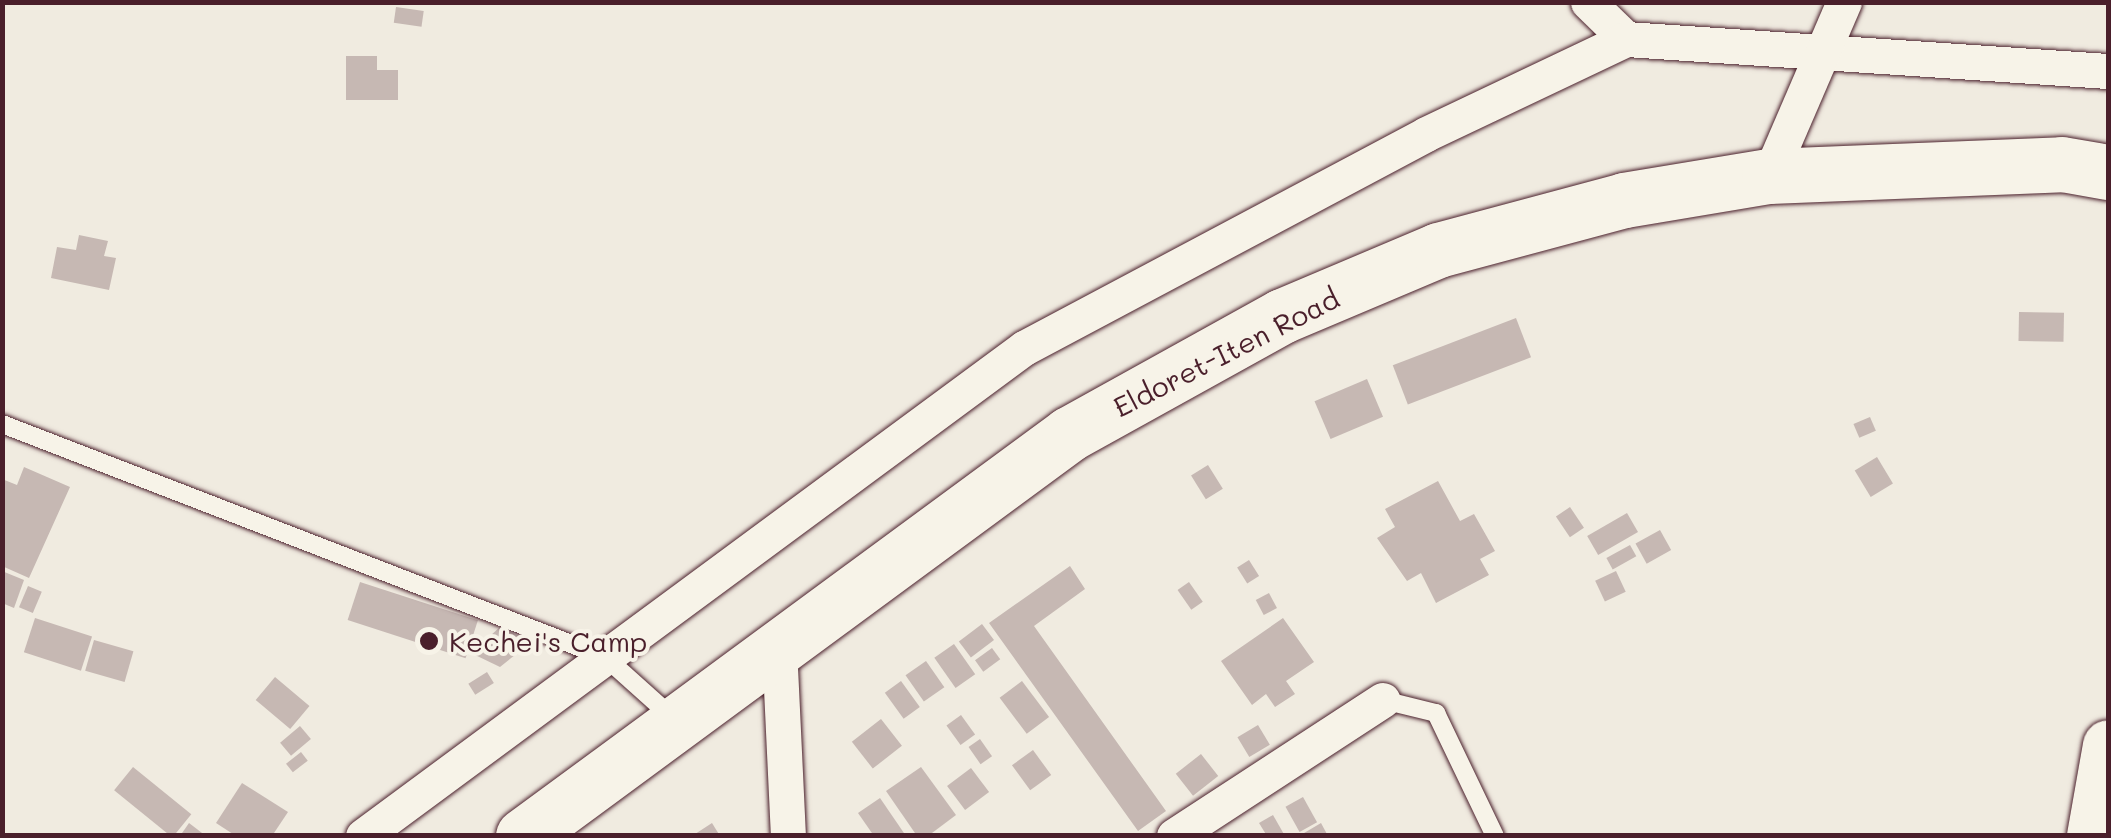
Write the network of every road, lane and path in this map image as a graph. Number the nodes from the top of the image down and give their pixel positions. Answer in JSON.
{"nodes":[{"id":1,"x":1588,"y":2,"type":"edge"},
{"id":2,"x":1844,"y":2,"type":"edge"},
{"id":3,"x":1626,"y":39,"type":"junction"},
{"id":4,"x":1819,"y":55,"type":"junction"},
{"id":5,"x":2108,"y":71,"type":"edge"},
{"id":6,"x":2108,"y":172,"type":"edge"},
{"id":7,"x":1769,"y":176,"type":"junction"},
{"id":8,"x":2,"y":424,"type":"edge"},
{"id":9,"x":779,"y":646,"type":"junction"},
{"id":10,"x":605,"y":657,"type":"junction"},
{"id":11,"x":1382,"y":700,"type":"joint"},
{"id":12,"x":677,"y":722,"type":"junction"},
{"id":13,"x":2108,"y":745,"type":"edge"},
{"id":14,"x":363,"y":836,"type":"edge"},
{"id":15,"x":523,"y":836,"type":"edge"},
{"id":16,"x":788,"y":836,"type":"edge"},
{"id":17,"x":1174,"y":836,"type":"edge"},
{"id":18,"x":1495,"y":836,"type":"edge"},
{"id":19,"x":2092,"y":836,"type":"edge"}],
"edges":[{"from":1,"to":3,"type":"street"},
{"from":2,"to":4,"type":"street"},
{"from":3,"to":4,"type":"street"},
{"from":3,"to":10,"type":"street"},
{"from":4,"to":5,"type":"street"},
{"from":4,"to":7,"type":"street"},
{"from":6,"to":7,"type":"main road","name":"Eldoret-Iten Road"},
{"from":7,"to":9,"type":"main road","name":"Eldoret-Iten Road"},
{"from":8,"to":10,"type":"lane"},
{"from":9,"to":12,"type":"main road","name":"Eldoret-Iten Road"},
{"from":9,"to":16,"type":"street"},
{"from":10,"to":12,"type":"lane"},
{"from":10,"to":14,"type":"street"},
{"from":11,"to":17,"type":"street"},
{"from":11,"to":18,"type":"lane"},
{"from":12,"to":15,"type":"main road","name":"Eldoret-Iten Road"},
{"from":13,"to":19,"type":"main road"}]}
